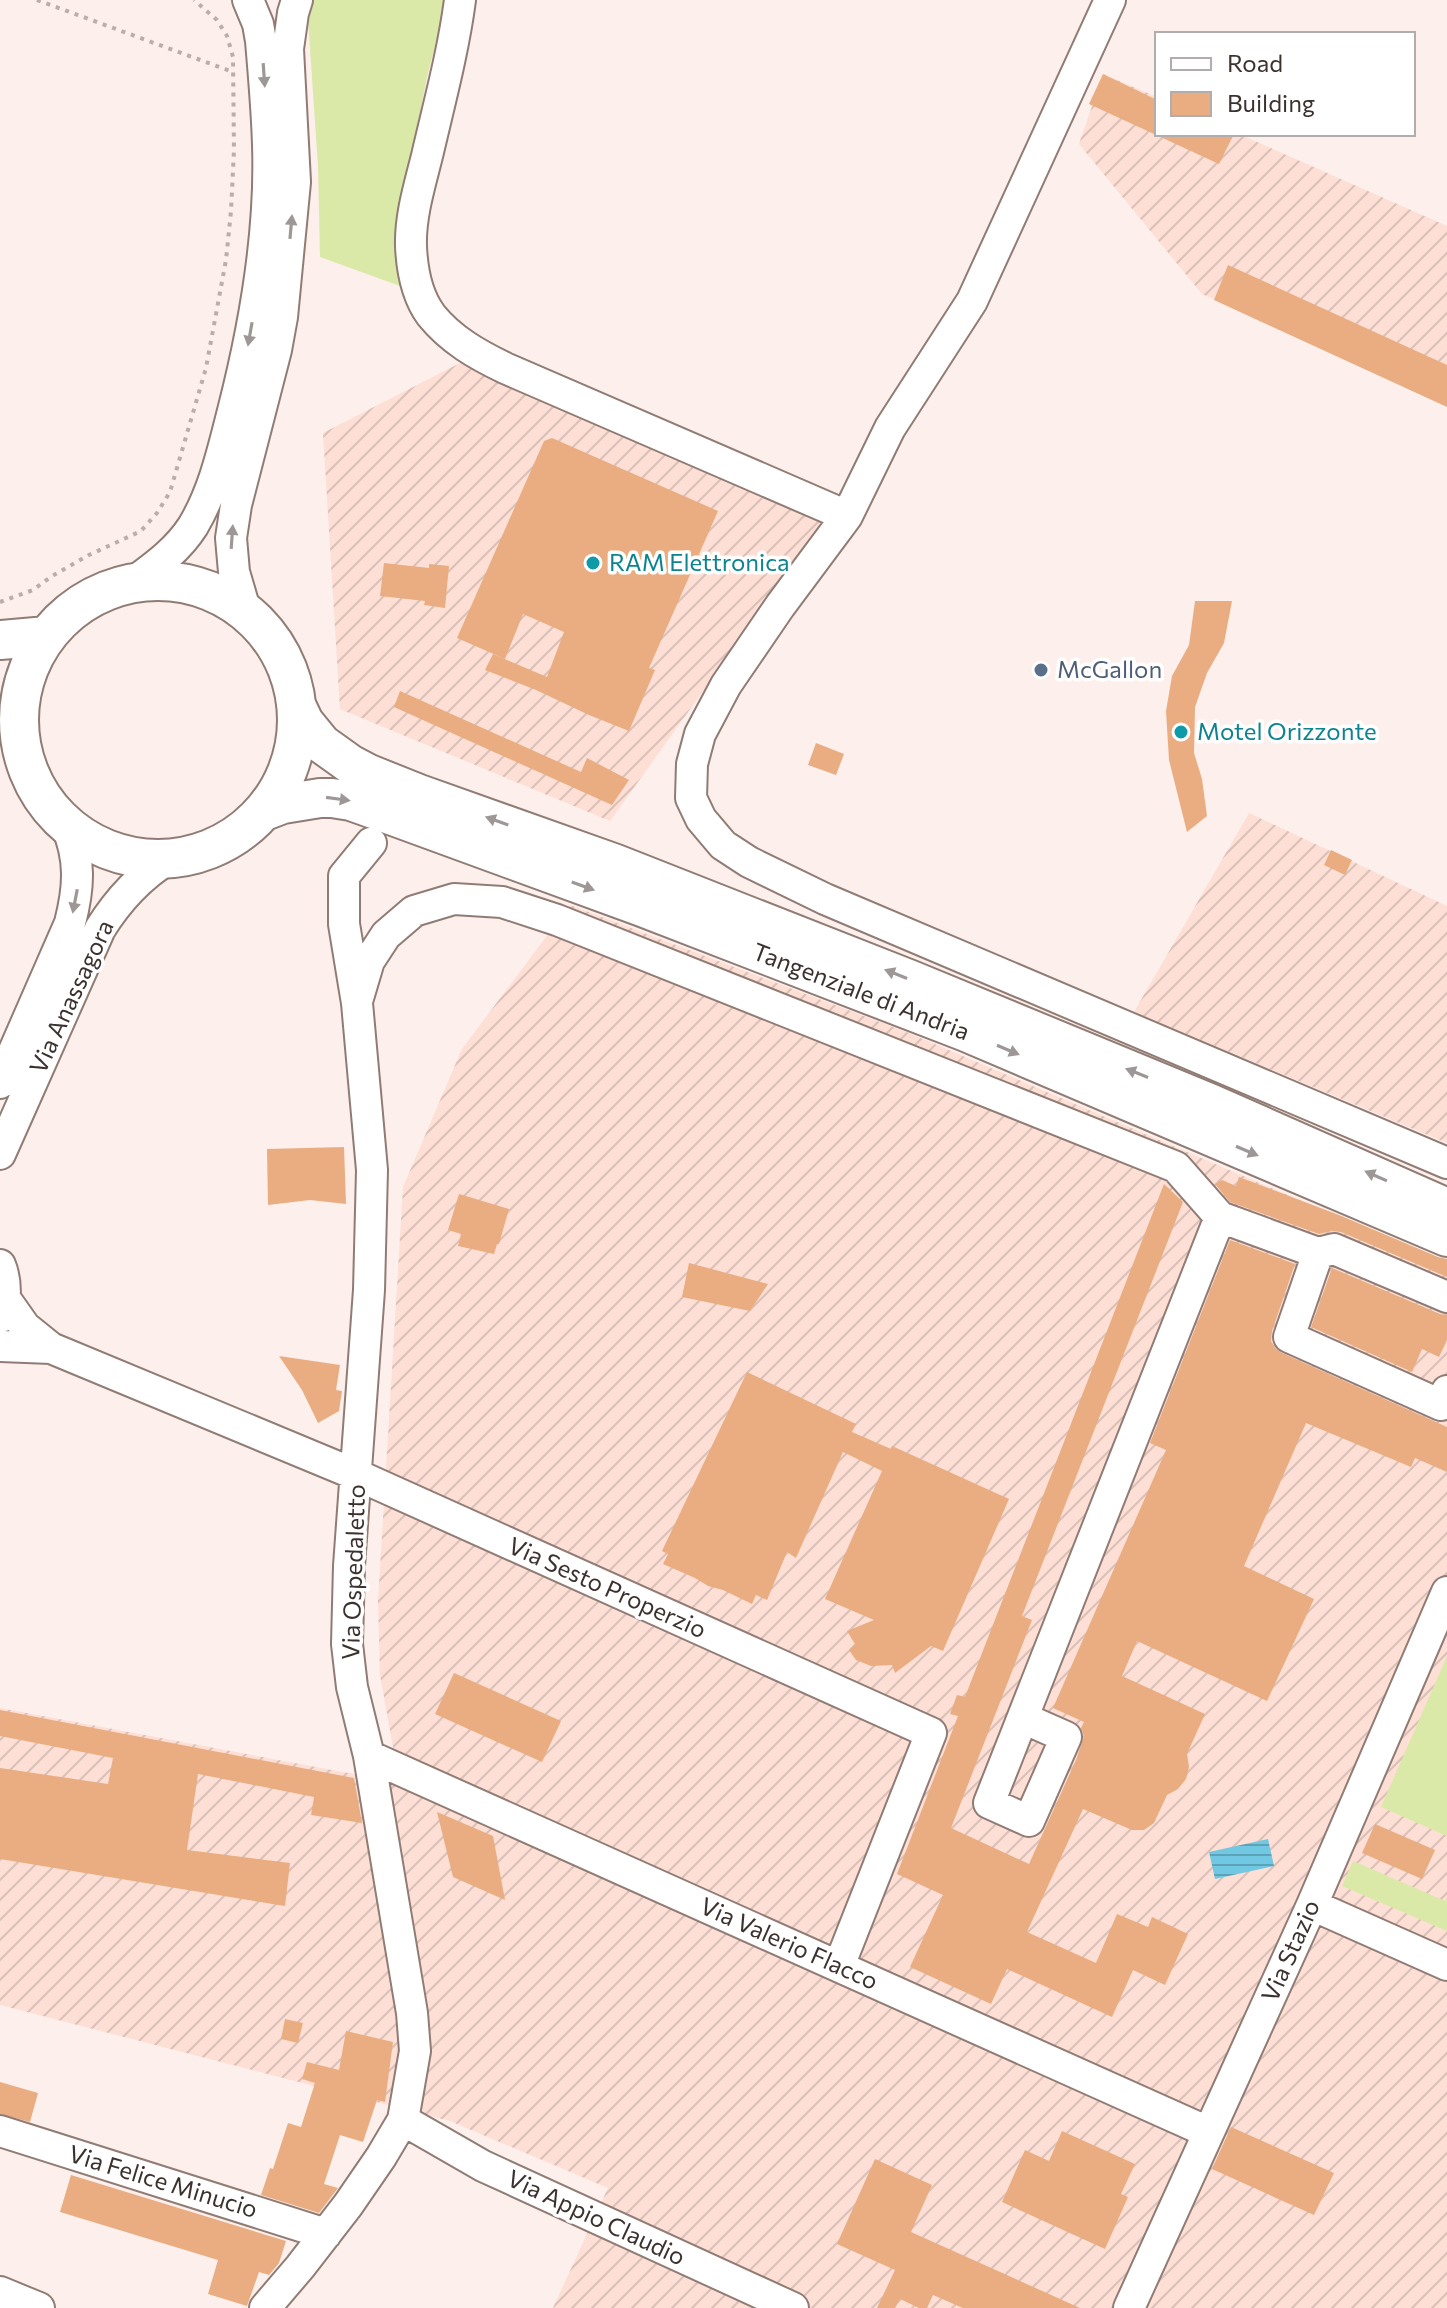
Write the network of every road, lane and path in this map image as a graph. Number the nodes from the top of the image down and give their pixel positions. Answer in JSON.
{"nodes":[{"id":1,"x":37,"y":0,"type":"edge"},
{"id":2,"x":194,"y":0,"type":"edge"},
{"id":3,"x":248,"y":0,"type":"edge"},
{"id":4,"x":297,"y":0,"type":"edge"},
{"id":5,"x":460,"y":0,"type":"edge"},
{"id":6,"x":1110,"y":0,"type":"edge"},
{"id":7,"x":234,"y":72,"type":"junction"},
{"id":8,"x":847,"y":516,"type":"junction"},
{"id":9,"x":131,"y":584,"type":"junction"},
{"id":10,"x":0,"y":602,"type":"edge"},
{"id":11,"x":246,"y":613,"type":"junction"},
{"id":12,"x":47,"y":636,"type":"junction"},
{"id":13,"x":0,"y":640,"type":"edge"},
{"id":14,"x":296,"y":705,"type":"junction"},
{"id":15,"x":0,"y":717,"type":"edge"},
{"id":16,"x":21,"y":750,"type":"junction"},
{"id":17,"x":262,"y":812,"type":"junction"},
{"id":18,"x":66,"y":825,"type":"junction"},
{"id":19,"x":371,"y":843,"type":"dead end"},
{"id":20,"x":168,"y":859,"type":"junction"},
{"id":21,"x":357,"y":1003,"type":"junction"},
{"id":22,"x":0,"y":1083,"type":"edge"},
{"id":23,"x":0,"y":1154,"type":"edge"},
{"id":24,"x":1447,"y":1163,"type":"edge"},
{"id":25,"x":1447,"y":1208,"type":"edge"},
{"id":26,"x":1220,"y":1217,"type":"junction"},
{"id":27,"x":1447,"y":1237,"type":"edge"},
{"id":28,"x":1318,"y":1253,"type":"junction"},
{"id":29,"x":0,"y":1265,"type":"edge"},
{"id":30,"x":1447,"y":1297,"type":"edge"},
{"id":31,"x":3,"y":1312,"type":"edge"},
{"id":32,"x":0,"y":1346,"type":"edge"},
{"id":33,"x":51,"y":1348,"type":"junction"},
{"id":34,"x":1447,"y":1391,"type":"edge"},
{"id":35,"x":357,"y":1475,"type":"junction"},
{"id":36,"x":1447,"y":1592,"type":"edge"},
{"id":37,"x":1023,"y":1718,"type":"dead end"},
{"id":38,"x":369,"y":1756,"type":"junction"},
{"id":39,"x":1312,"y":1905,"type":"junction"},
{"id":40,"x":1447,"y":1965,"type":"edge"},
{"id":41,"x":839,"y":1966,"type":"junction"},
{"id":42,"x":403,"y":2120,"type":"junction"},
{"id":43,"x":0,"y":2131,"type":"edge"},
{"id":44,"x":1208,"y":2132,"type":"junction"},
{"id":45,"x":326,"y":2234,"type":"junction"},
{"id":46,"x":0,"y":2292,"type":"edge"},
{"id":47,"x":39,"y":2308,"type":"edge"},
{"id":48,"x":265,"y":2308,"type":"edge"},
{"id":49,"x":793,"y":2308,"type":"edge"},
{"id":50,"x":1129,"y":2308,"type":"edge"}],
"edges":[{"from":1,"to":7,"type":"path"},
{"from":2,"to":7,"type":"path"},
{"from":3,"to":9,"type":"street","one_way":true},
{"from":11,"to":4,"type":"street","one_way":true},
{"from":5,"to":8,"type":"street"},
{"from":6,"to":8,"type":"street"},
{"from":7,"to":10,"type":"path"},
{"from":8,"to":24,"type":"street"},
{"from":9,"to":11,"type":"main road","name":"Tangenziale di Andria"},
{"from":9,"to":12,"type":"main road","name":"Tangenziale di Andria"},
{"from":11,"to":14,"type":"main road","name":"Tangenziale di Andria"},
{"from":12,"to":13,"type":"main road"},
{"from":12,"to":16,"type":"main road","name":"Tangenziale di Andria"},
{"from":14,"to":17,"type":"main road","name":"Tangenziale di Andria"},
{"from":25,"to":14,"type":"main road","name":"Tangenziale di Andria","one_way":true},
{"from":15,"to":16,"type":"main road","name":"Tangenziale di Andria"},
{"from":16,"to":18,"type":"main road","name":"Tangenziale di Andria"},
{"from":17,"to":20,"type":"main road","name":"Tangenziale di Andria"},
{"from":17,"to":27,"type":"main road","name":"Tangenziale di Andria","one_way":true},
{"from":18,"to":20,"type":"main road","name":"Tangenziale di Andria"},
{"from":18,"to":22,"type":"street","name":"Via Anassagora","one_way":true},
{"from":19,"to":21,"type":"street","name":"Via Ospedaletto"},
{"from":20,"to":23,"type":"street","name":"Via Anassagora"},
{"from":21,"to":26,"type":"street"},
{"from":21,"to":35,"type":"street","name":"Via Ospedaletto"},
{"from":26,"to":28,"type":"street"},
{"from":26,"to":37,"type":"street"},
{"from":28,"to":30,"type":"street"},
{"from":28,"to":34,"type":"street"},
{"from":29,"to":31,"type":"street"},
{"from":31,"to":33,"type":"street","name":"Via Sesto Properzio"},
{"from":32,"to":33,"type":"street","name":"Via Sesto Properzio"},
{"from":33,"to":35,"type":"street","name":"Via Sesto Properzio"},
{"from":35,"to":38,"type":"street","name":"Via Ospedaletto"},
{"from":35,"to":41,"type":"street","name":"Via Sesto Properzio"},
{"from":36,"to":39,"type":"street","name":"Via Stazio"},
{"from":38,"to":41,"type":"street","name":"Via Valerio Flacco"},
{"from":38,"to":42,"type":"street","name":"Via Ospedaletto"},
{"from":39,"to":40,"type":"street"},
{"from":39,"to":44,"type":"street","name":"Via Stazio"},
{"from":41,"to":44,"type":"street","name":"Via Valerio Flacco"},
{"from":42,"to":45,"type":"street","name":"Via Ospedaletto"},
{"from":42,"to":49,"type":"street","name":"Via Appio Claudio"},
{"from":43,"to":45,"type":"street","name":"Via Felice Minucio"},
{"from":44,"to":50,"type":"street","name":"Via Stazio"},
{"from":45,"to":48,"type":"street","name":"Via Ospedaletto"},
{"from":46,"to":47,"type":"street"}]}
